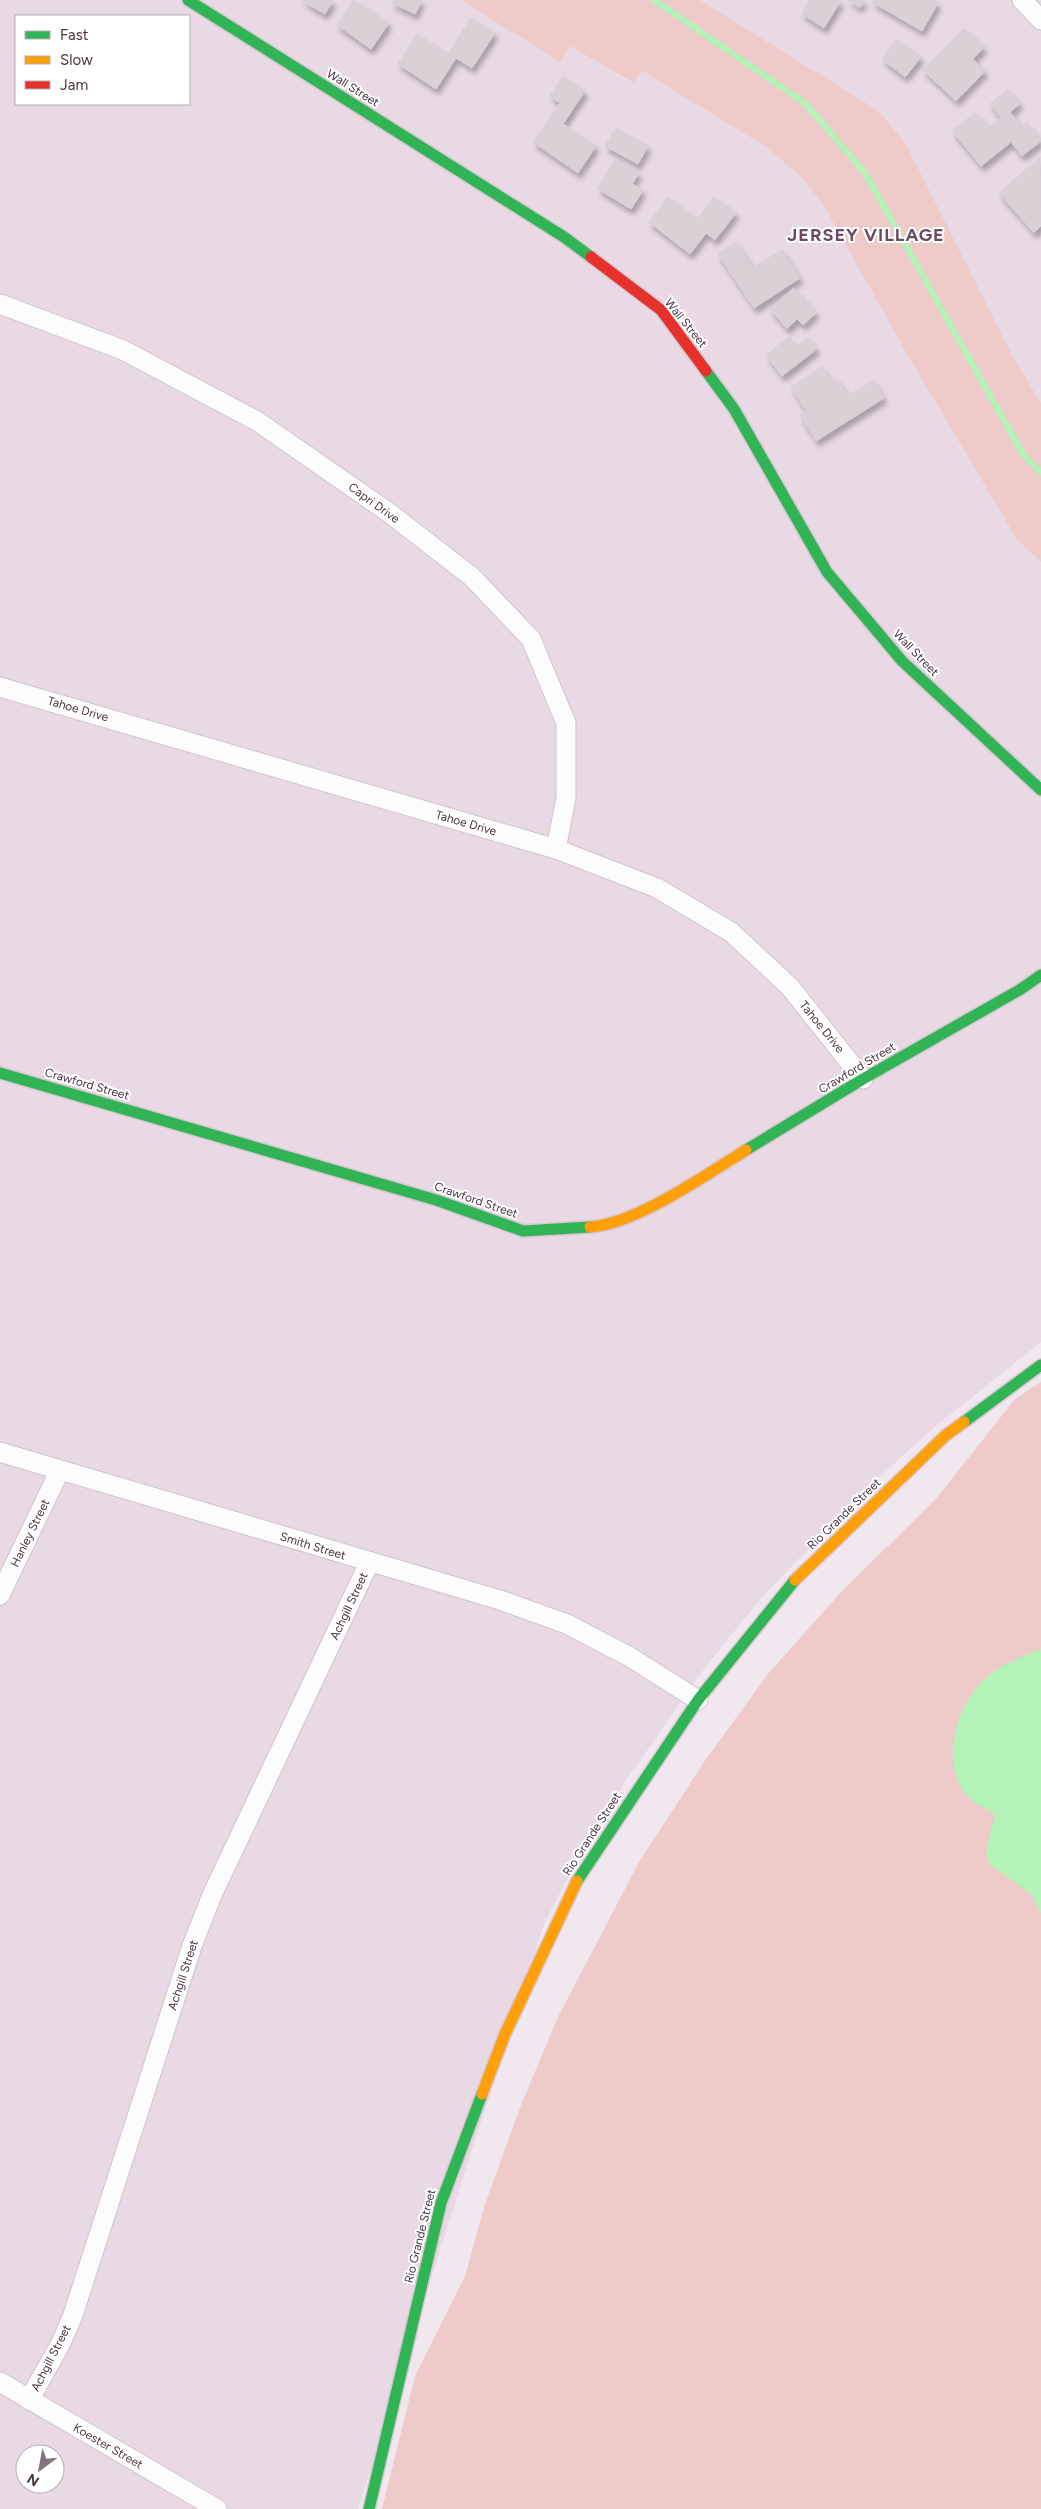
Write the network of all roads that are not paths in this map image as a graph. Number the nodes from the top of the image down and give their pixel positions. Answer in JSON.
{"nodes":[{"id":1,"x":188,"y":0,"type":"edge"},
{"id":2,"x":1022,"y":0,"type":"edge"},
{"id":3,"x":1041,"y":20,"type":"edge"},
{"id":4,"x":0,"y":304,"type":"edge"},
{"id":5,"x":0,"y":687,"type":"edge"},
{"id":6,"x":1041,"y":790,"type":"edge"},
{"id":7,"x":556,"y":849,"type":"junction"},
{"id":8,"x":1041,"y":974,"type":"edge"},
{"id":9,"x":0,"y":1073,"type":"edge"},
{"id":10,"x":863,"y":1079,"type":"junction"},
{"id":11,"x":1041,"y":1365,"type":"edge"},
{"id":12,"x":0,"y":1452,"type":"edge"},
{"id":13,"x":60,"y":1470,"type":"junction"},
{"id":14,"x":369,"y":1563,"type":"junction"},
{"id":15,"x":0,"y":1595,"type":"edge"},
{"id":16,"x":698,"y":1700,"type":"junction"},
{"id":17,"x":0,"y":2382,"type":"edge"},
{"id":18,"x":29,"y":2400,"type":"junction"},
{"id":19,"x":217,"y":2509,"type":"edge"},
{"id":20,"x":369,"y":2509,"type":"edge"}],
"edges":[{"from":1,"to":6,"type":"street","name":"Wall Street"},
{"from":2,"to":3,"type":"street"},
{"from":4,"to":7,"type":"street","name":"Capri Drive"},
{"from":5,"to":7,"type":"street","name":"Tahoe Drive"},
{"from":7,"to":10,"type":"street","name":"Tahoe Drive"},
{"from":8,"to":10,"type":"street","name":"Crawford Street"},
{"from":9,"to":10,"type":"street","name":"Crawford Street"},
{"from":11,"to":16,"type":"street","name":"Rio Grande Street"},
{"from":12,"to":13,"type":"street","name":"Smith Street"},
{"from":13,"to":14,"type":"street","name":"Smith Street"},
{"from":13,"to":15,"type":"street","name":"Hanley Street"},
{"from":14,"to":16,"type":"street","name":"Smith Street"},
{"from":14,"to":18,"type":"street","name":"Achgill Street"},
{"from":16,"to":20,"type":"street","name":"Rio Grande Street"},
{"from":17,"to":18,"type":"street","name":"Koester Street"},
{"from":18,"to":19,"type":"street","name":"Koester Street"}]}
